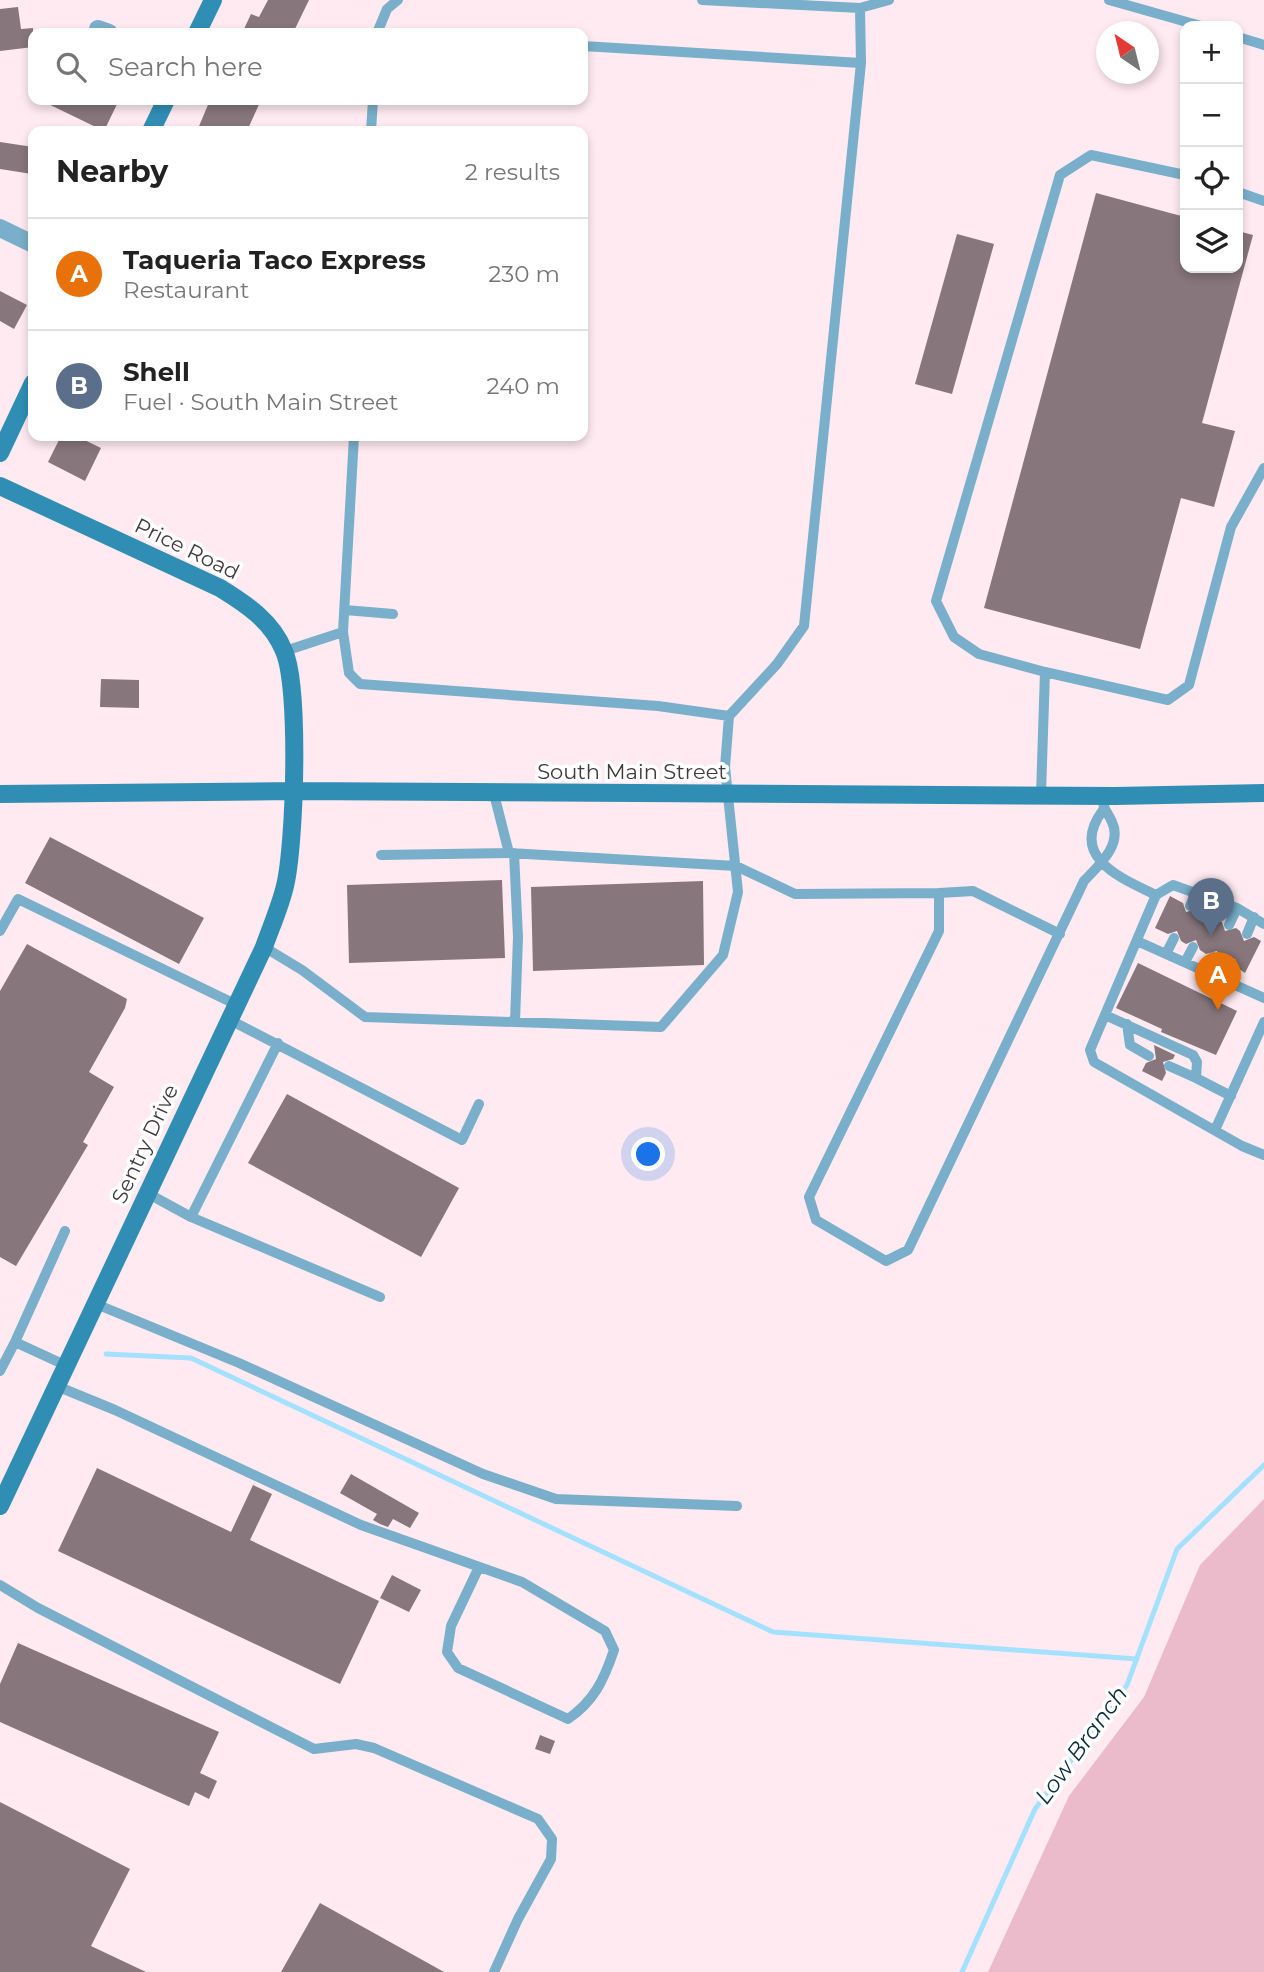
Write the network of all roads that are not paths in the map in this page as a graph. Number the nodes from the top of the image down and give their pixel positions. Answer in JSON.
{"nodes":[{"id":1,"x":213,"y":0,"type":"edge"},
{"id":2,"x":398,"y":0,"type":"edge"},
{"id":3,"x":702,"y":0,"type":"edge"},
{"id":4,"x":889,"y":0,"type":"edge"},
{"id":5,"x":1109,"y":0,"type":"edge"},
{"id":6,"x":769,"y":2,"type":"edge"},
{"id":7,"x":860,"y":8,"type":"junction"},
{"id":8,"x":1183,"y":21,"type":"edge"},
{"id":9,"x":199,"y":28,"type":"edge"},
{"id":10,"x":379,"y":28,"type":"edge"},
{"id":11,"x":1243,"y":39,"type":"edge"},
{"id":12,"x":588,"y":46,"type":"edge"},
{"id":13,"x":1264,"y":46,"type":"edge"},
{"id":14,"x":861,"y":62,"type":"junction"},
{"id":15,"x":164,"y":105,"type":"edge"},
{"id":16,"x":373,"y":105,"type":"edge"},
{"id":17,"x":153,"y":126,"type":"edge"},
{"id":18,"x":371,"y":126,"type":"edge"},
{"id":19,"x":1180,"y":174,"type":"edge"},
{"id":20,"x":1243,"y":194,"type":"edge"},
{"id":21,"x":1264,"y":201,"type":"edge"},
{"id":22,"x":0,"y":228,"type":"edge"},
{"id":23,"x":28,"y":242,"type":"edge"},
{"id":24,"x":28,"y":394,"type":"edge"},
{"id":25,"x":354,"y":441,"type":"edge"},
{"id":26,"x":0,"y":453,"type":"edge"},
{"id":27,"x":1264,"y":468,"type":"edge"},
{"id":28,"x":0,"y":486,"type":"edge"},
{"id":29,"x":345,"y":610,"type":"junction"},
{"id":30,"x":393,"y":614,"type":"dead end"},
{"id":31,"x":343,"y":632,"type":"junction"},
{"id":32,"x":285,"y":651,"type":"junction"},
{"id":33,"x":1045,"y":672,"type":"junction"},
{"id":34,"x":729,"y":716,"type":"junction"},
{"id":35,"x":293,"y":791,"type":"junction"},
{"id":36,"x":1264,"y":793,"type":"edge"},
{"id":37,"x":0,"y":794,"type":"edge"},
{"id":38,"x":494,"y":794,"type":"junction"},
{"id":39,"x":1041,"y":794,"type":"junction"},
{"id":40,"x":728,"y":795,"type":"junction"},
{"id":41,"x":1102,"y":803,"type":"junction"},
{"id":42,"x":511,"y":853,"type":"junction"},
{"id":43,"x":381,"y":855,"type":"dead end"},
{"id":44,"x":1102,"y":862,"type":"junction"},
{"id":45,"x":736,"y":866,"type":"junction"},
{"id":46,"x":1196,"y":892,"type":"junction"},
{"id":47,"x":939,"y":893,"type":"junction"},
{"id":48,"x":1156,"y":895,"type":"junction"},
{"id":49,"x":1215,"y":900,"type":"junction"},
{"id":50,"x":1189,"y":906,"type":"dead end"},
{"id":51,"x":1237,"y":908,"type":"junction"},
{"id":52,"x":1209,"y":915,"type":"dead end"},
{"id":53,"x":1254,"y":917,"type":"junction"},
{"id":54,"x":1264,"y":924,"type":"edge"},
{"id":55,"x":1229,"y":925,"type":"dead end"},
{"id":56,"x":0,"y":931,"type":"edge"},
{"id":57,"x":1059,"y":934,"type":"junction"},
{"id":58,"x":1247,"y":934,"type":"dead end"},
{"id":59,"x":1174,"y":938,"type":"dead end"},
{"id":60,"x":1137,"y":941,"type":"junction"},
{"id":61,"x":264,"y":947,"type":"junction"},
{"id":62,"x":1193,"y":947,"type":"dead end"},
{"id":63,"x":1166,"y":954,"type":"junction"},
{"id":64,"x":1213,"y":957,"type":"dead end"},
{"id":65,"x":1185,"y":962,"type":"junction"},
{"id":66,"x":1232,"y":966,"type":"dead end"},
{"id":67,"x":1206,"y":972,"type":"junction"},
{"id":68,"x":1224,"y":980,"type":"junction"},
{"id":69,"x":1264,"y":998,"type":"edge"},
{"id":70,"x":231,"y":1012,"type":"junction"},
{"id":71,"x":1105,"y":1014,"type":"junction"},
{"id":72,"x":1264,"y":1021,"type":"edge"},
{"id":73,"x":515,"y":1022,"type":"junction"},
{"id":74,"x":1127,"y":1024,"type":"junction"},
{"id":75,"x":278,"y":1043,"type":"junction"},
{"id":76,"x":1149,"y":1056,"type":"dead end"},
{"id":77,"x":1170,"y":1066,"type":"dead end"},
{"id":78,"x":1196,"y":1078,"type":"junction"},
{"id":79,"x":1231,"y":1096,"type":"junction"},
{"id":80,"x":479,"y":1104,"type":"dead end"},
{"id":81,"x":1215,"y":1130,"type":"junction"},
{"id":82,"x":1264,"y":1155,"type":"edge"},
{"id":83,"x":147,"y":1193,"type":"junction"},
{"id":84,"x":191,"y":1217,"type":"junction"},
{"id":85,"x":65,"y":1231,"type":"dead end"},
{"id":86,"x":380,"y":1297,"type":"dead end"},
{"id":87,"x":96,"y":1304,"type":"junction"},
{"id":88,"x":15,"y":1342,"type":"junction"},
{"id":89,"x":67,"y":1366,"type":"junction"},
{"id":90,"x":0,"y":1371,"type":"edge"},
{"id":91,"x":59,"y":1387,"type":"junction"},
{"id":92,"x":0,"y":1506,"type":"edge"},
{"id":93,"x":737,"y":1506,"type":"dead end"},
{"id":94,"x":480,"y":1567,"type":"junction"},
{"id":95,"x":0,"y":1585,"type":"edge"},
{"id":96,"x":494,"y":1972,"type":"edge"}],
"edges":[{"from":1,"to":9,"type":"street"},
{"from":2,"to":10,"type":"lane"},
{"from":3,"to":6,"type":"lane"},
{"from":4,"to":7,"type":"lane"},
{"from":5,"to":8,"type":"lane"},
{"from":6,"to":7,"type":"lane"},
{"from":7,"to":14,"type":"lane"},
{"from":11,"to":13,"type":"lane"},
{"from":12,"to":14,"type":"lane"},
{"from":14,"to":34,"type":"lane"},
{"from":15,"to":17,"type":"street"},
{"from":16,"to":18,"type":"lane"},
{"from":19,"to":33,"type":"lane"},
{"from":20,"to":21,"type":"lane"},
{"from":22,"to":23,"type":"street"},
{"from":24,"to":26,"type":"street"},
{"from":25,"to":29,"type":"lane"},
{"from":27,"to":33,"type":"lane"},
{"from":28,"to":32,"type":"street","name":"Price Road"},
{"from":29,"to":30,"type":"lane"},
{"from":29,"to":31,"type":"lane"},
{"from":31,"to":32,"type":"lane"},
{"from":31,"to":34,"type":"lane"},
{"from":32,"to":35,"type":"street","name":"Price Road"},
{"from":33,"to":39,"type":"lane"},
{"from":34,"to":40,"type":"lane"},
{"from":35,"to":37,"type":"street","name":"South Main Street"},
{"from":35,"to":38,"type":"street","name":"South Main Street"},
{"from":35,"to":61,"type":"street","name":"Sentry Drive"},
{"from":36,"to":41,"type":"street","name":"South Main Street"},
{"from":38,"to":40,"type":"street","name":"South Main Street"},
{"from":38,"to":42,"type":"lane"},
{"from":39,"to":40,"type":"street","name":"South Main Street"},
{"from":39,"to":41,"type":"street","name":"South Main Street"},
{"from":40,"to":45,"type":"lane"},
{"from":41,"to":44,"type":"lane"},
{"from":41,"to":44,"type":"lane"},
{"from":42,"to":43,"type":"lane"},
{"from":42,"to":45,"type":"lane"},
{"from":42,"to":73,"type":"lane"},
{"from":44,"to":48,"type":"lane"},
{"from":44,"to":57,"type":"lane"},
{"from":45,"to":47,"type":"lane"},
{"from":45,"to":73,"type":"lane"},
{"from":46,"to":48,"type":"lane"},
{"from":46,"to":49,"type":"lane"},
{"from":46,"to":50,"type":"lane"},
{"from":47,"to":57,"type":"lane"},
{"from":47,"to":57,"type":"lane"},
{"from":48,"to":60,"type":"lane"},
{"from":49,"to":51,"type":"lane"},
{"from":49,"to":52,"type":"lane"},
{"from":51,"to":53,"type":"lane"},
{"from":51,"to":55,"type":"lane"},
{"from":53,"to":54,"type":"lane"},
{"from":53,"to":58,"type":"lane"},
{"from":56,"to":70,"type":"lane"},
{"from":59,"to":63,"type":"lane"},
{"from":60,"to":63,"type":"lane"},
{"from":60,"to":71,"type":"lane"},
{"from":61,"to":70,"type":"street","name":"Sentry Drive"},
{"from":61,"to":73,"type":"lane"},
{"from":62,"to":65,"type":"lane"},
{"from":63,"to":65,"type":"lane"},
{"from":64,"to":67,"type":"lane"},
{"from":65,"to":67,"type":"lane"},
{"from":66,"to":68,"type":"lane"},
{"from":67,"to":68,"type":"lane"},
{"from":68,"to":69,"type":"lane"},
{"from":70,"to":75,"type":"lane"},
{"from":70,"to":83,"type":"street","name":"Sentry Drive"},
{"from":71,"to":74,"type":"lane"},
{"from":71,"to":81,"type":"lane"},
{"from":72,"to":79,"type":"lane"},
{"from":74,"to":76,"type":"lane"},
{"from":74,"to":78,"type":"lane"},
{"from":75,"to":80,"type":"lane"},
{"from":75,"to":84,"type":"lane"},
{"from":77,"to":78,"type":"lane"},
{"from":78,"to":79,"type":"lane"},
{"from":79,"to":81,"type":"lane"},
{"from":81,"to":82,"type":"lane"},
{"from":83,"to":84,"type":"lane"},
{"from":83,"to":87,"type":"street","name":"Sentry Drive"},
{"from":84,"to":86,"type":"lane"},
{"from":85,"to":88,"type":"lane"},
{"from":87,"to":89,"type":"street","name":"Sentry Drive"},
{"from":87,"to":93,"type":"lane"},
{"from":88,"to":89,"type":"lane"},
{"from":88,"to":90,"type":"lane"},
{"from":89,"to":91,"type":"street","name":"Sentry Drive"},
{"from":91,"to":92,"type":"street","name":"Sentry Drive"},
{"from":91,"to":94,"type":"lane"},
{"from":94,"to":94,"type":"lane"},
{"from":95,"to":96,"type":"lane"}]}
